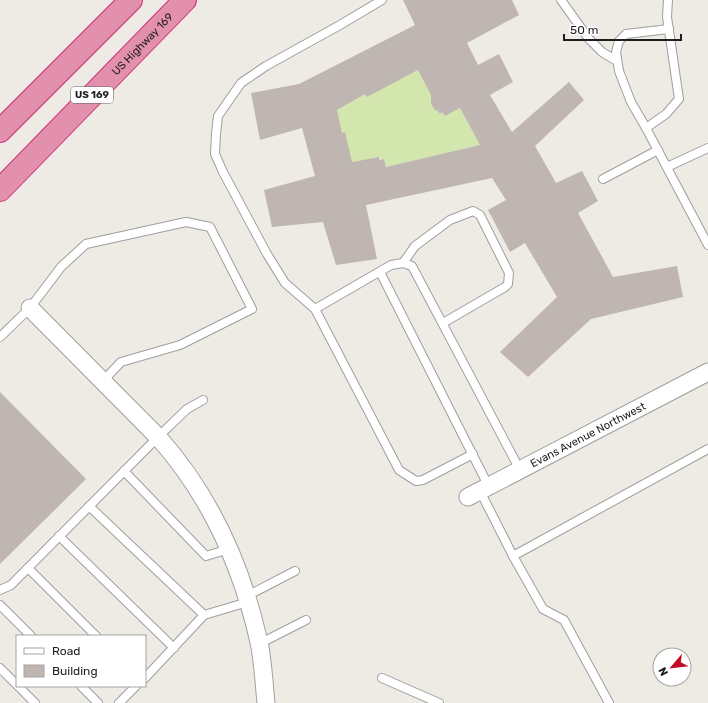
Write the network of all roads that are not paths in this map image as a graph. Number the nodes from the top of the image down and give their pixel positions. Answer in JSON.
{"nodes":[{"id":1,"x":131,"y":0,"type":"edge"},
{"id":2,"x":185,"y":0,"type":"edge"},
{"id":3,"x":382,"y":0,"type":"edge"},
{"id":4,"x":561,"y":0,"type":"edge"},
{"id":5,"x":668,"y":0,"type":"edge"},
{"id":6,"x":669,"y":29,"type":"junction"},
{"id":7,"x":617,"y":60,"type":"junction"},
{"id":8,"x":646,"y":128,"type":"junction"},
{"id":9,"x":0,"y":131,"type":"edge"},
{"id":10,"x":708,"y":148,"type":"edge"},
{"id":11,"x":658,"y":150,"type":"junction"},
{"id":12,"x":667,"y":168,"type":"junction"},
{"id":13,"x":603,"y":179,"type":"dead end"},
{"id":14,"x":0,"y":190,"type":"edge"},
{"id":15,"x":708,"y":245,"type":"edge"},
{"id":16,"x":403,"y":262,"type":"junction"},
{"id":17,"x":380,"y":272,"type":"junction"},
{"id":18,"x":30,"y":308,"type":"junction"},
{"id":19,"x":315,"y":309,"type":"junction"},
{"id":20,"x":443,"y":323,"type":"junction"},
{"id":21,"x":0,"y":338,"type":"edge"},
{"id":22,"x":708,"y":372,"type":"edge"},
{"id":23,"x":103,"y":381,"type":"junction"},
{"id":24,"x":203,"y":400,"type":"dead end"},
{"id":25,"x":158,"y":437,"type":"junction"},
{"id":26,"x":708,"y":449,"type":"edge"},
{"id":27,"x":473,"y":454,"type":"junction"},
{"id":28,"x":520,"y":470,"type":"junction"},
{"id":29,"x":124,"y":471,"type":"junction"},
{"id":30,"x":479,"y":492,"type":"junction"},
{"id":31,"x":89,"y":506,"type":"junction"},
{"id":32,"x":59,"y":536,"type":"junction"},
{"id":33,"x":230,"y":549,"type":"junction"},
{"id":34,"x":513,"y":556,"type":"junction"},
{"id":35,"x":28,"y":568,"type":"junction"},
{"id":36,"x":295,"y":571,"type":"dead end"},
{"id":37,"x":0,"y":590,"type":"edge"},
{"id":38,"x":247,"y":599,"type":"junction"},
{"id":39,"x":0,"y":605,"type":"edge"},
{"id":40,"x":204,"y":615,"type":"junction"},
{"id":41,"x":306,"y":620,"type":"dead end"},
{"id":42,"x":30,"y":635,"type":"edge"},
{"id":43,"x":95,"y":635,"type":"edge"},
{"id":44,"x":259,"y":644,"type":"junction"},
{"id":45,"x":174,"y":648,"type":"junction"},
{"id":46,"x":0,"y":668,"type":"edge"},
{"id":47,"x":146,"y":677,"type":"edge"},
{"id":48,"x":382,"y":678,"type":"dead end"},
{"id":49,"x":16,"y":683,"type":"edge"},
{"id":50,"x":20,"y":687,"type":"edge"},
{"id":51,"x":82,"y":687,"type":"edge"},
{"id":52,"x":135,"y":687,"type":"edge"},
{"id":53,"x":35,"y":703,"type":"edge"},
{"id":54,"x":98,"y":703,"type":"edge"},
{"id":55,"x":119,"y":703,"type":"edge"},
{"id":56,"x":266,"y":703,"type":"edge"},
{"id":57,"x":439,"y":703,"type":"edge"},
{"id":58,"x":609,"y":703,"type":"edge"}],
"edges":[{"from":1,"to":9,"type":"highway"},
{"from":2,"to":14,"type":"highway","name":"US Highway 169","number":"US 169"},
{"from":3,"to":19,"type":"lane"},
{"from":4,"to":7,"type":"lane"},
{"from":5,"to":6,"type":"lane"},
{"from":6,"to":7,"type":"lane"},
{"from":6,"to":8,"type":"lane"},
{"from":7,"to":8,"type":"lane"},
{"from":8,"to":11,"type":"lane"},
{"from":10,"to":12,"type":"lane"},
{"from":11,"to":12,"type":"lane"},
{"from":11,"to":13,"type":"lane"},
{"from":12,"to":15,"type":"lane"},
{"from":16,"to":17,"type":"lane"},
{"from":16,"to":20,"type":"lane"},
{"from":16,"to":20,"type":"lane"},
{"from":17,"to":19,"type":"lane"},
{"from":17,"to":27,"type":"lane"},
{"from":18,"to":21,"type":"lane"},
{"from":18,"to":23,"type":"street"},
{"from":18,"to":23,"type":"lane"},
{"from":19,"to":27,"type":"lane"},
{"from":20,"to":28,"type":"lane"},
{"from":22,"to":28,"type":"street","name":"Evans Avenue Northwest"},
{"from":23,"to":25,"type":"street"},
{"from":24,"to":25,"type":"lane"},
{"from":25,"to":29,"type":"lane"},
{"from":25,"to":33,"type":"street"},
{"from":26,"to":34,"type":"lane"},
{"from":27,"to":30,"type":"lane"},
{"from":28,"to":30,"type":"street","name":"Evans Avenue Northwest"},
{"from":29,"to":31,"type":"lane"},
{"from":29,"to":33,"type":"lane"},
{"from":30,"to":34,"type":"lane"},
{"from":31,"to":32,"type":"lane"},
{"from":31,"to":40,"type":"lane"},
{"from":32,"to":35,"type":"lane"},
{"from":32,"to":45,"type":"lane"},
{"from":33,"to":38,"type":"street"},
{"from":34,"to":58,"type":"lane"},
{"from":35,"to":37,"type":"lane"},
{"from":35,"to":43,"type":"lane"},
{"from":36,"to":38,"type":"lane"},
{"from":38,"to":40,"type":"lane"},
{"from":38,"to":44,"type":"street"},
{"from":39,"to":42,"type":"lane"},
{"from":40,"to":45,"type":"lane"},
{"from":41,"to":44,"type":"lane"},
{"from":44,"to":56,"type":"street"},
{"from":45,"to":47,"type":"lane"},
{"from":46,"to":49,"type":"lane"},
{"from":48,"to":57,"type":"lane"},
{"from":50,"to":53,"type":"lane"},
{"from":51,"to":54,"type":"lane"},
{"from":52,"to":55,"type":"lane"}]}
